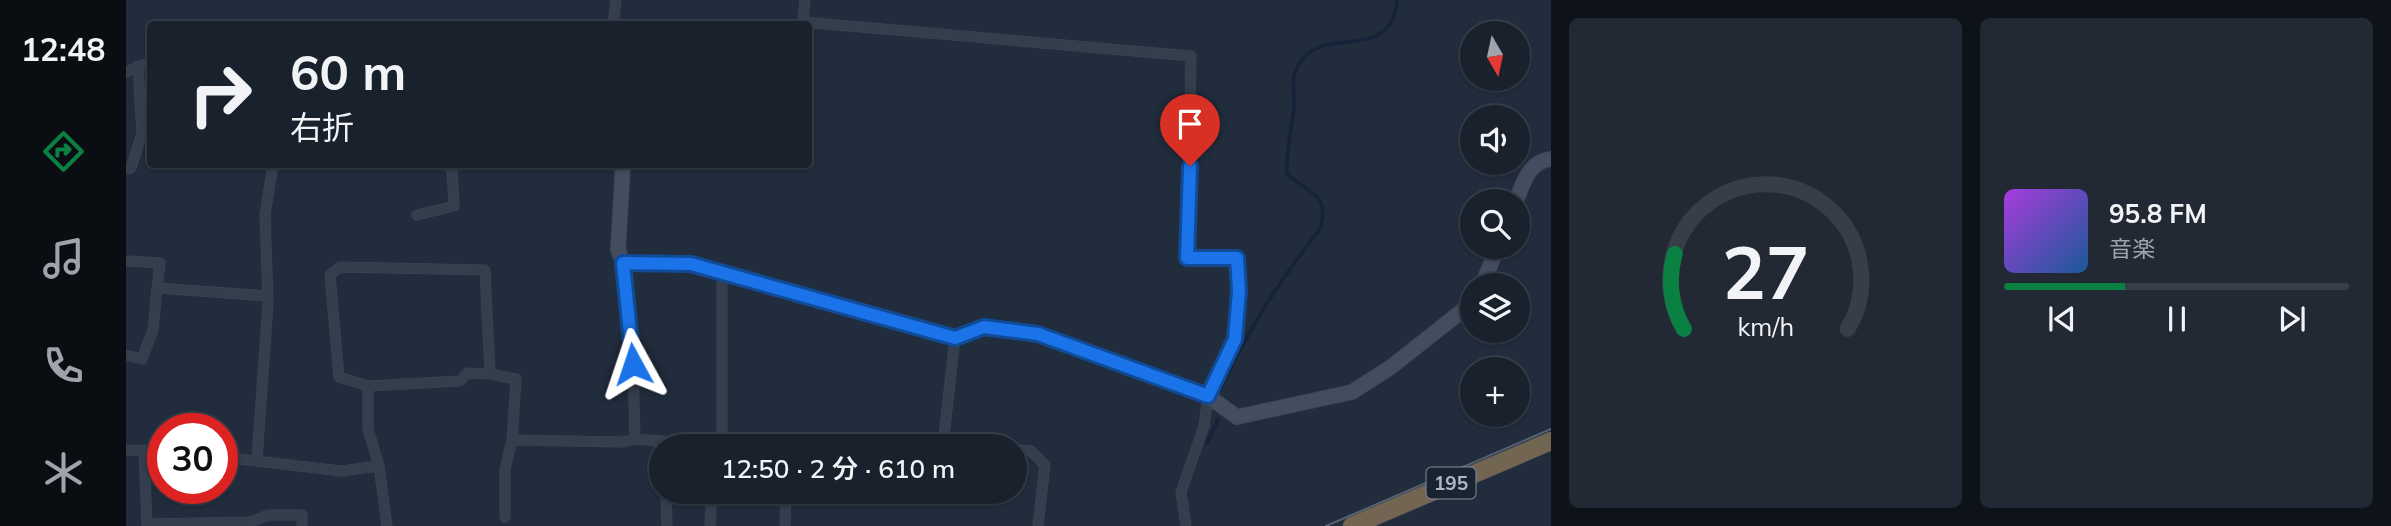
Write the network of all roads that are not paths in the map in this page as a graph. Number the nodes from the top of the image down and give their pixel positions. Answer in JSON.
{"nodes":[{"id":1,"x":616,"y":0,"type":"edge"},
{"id":2,"x":805,"y":0,"type":"edge"},
{"id":3,"x":613,"y":21,"type":"edge"},
{"id":4,"x":803,"y":21,"type":"edge"},
{"id":5,"x":812,"y":23,"type":"edge"},
{"id":6,"x":147,"y":63,"type":"edge"},
{"id":7,"x":138,"y":66,"type":"junction"},
{"id":8,"x":126,"y":72,"type":"edge"},
{"id":9,"x":1551,"y":159,"type":"edge"},
{"id":10,"x":273,"y":168,"type":"edge"},
{"id":11,"x":451,"y":168,"type":"edge"},
{"id":12,"x":623,"y":168,"type":"edge"},
{"id":13,"x":126,"y":169,"type":"edge"},
{"id":14,"x":1521,"y":189,"type":"edge"},
{"id":15,"x":417,"y":215,"type":"dead end"},
{"id":16,"x":128,"y":261,"type":"dead end"},
{"id":17,"x":623,"y":263,"type":"junction"},
{"id":18,"x":722,"y":272,"type":"junction"},
{"id":19,"x":158,"y":288,"type":"junction"},
{"id":20,"x":268,"y":296,"type":"junction"},
{"id":21,"x":1460,"y":312,"type":"edge"},
{"id":22,"x":955,"y":338,"type":"junction"},
{"id":23,"x":126,"y":355,"type":"edge"},
{"id":24,"x":490,"y":374,"type":"junction"},
{"id":25,"x":368,"y":386,"type":"junction"},
{"id":26,"x":1208,"y":396,"type":"junction"},
{"id":27,"x":722,"y":434,"type":"edge"},
{"id":28,"x":944,"y":434,"type":"edge"},
{"id":29,"x":635,"y":439,"type":"junction"},
{"id":30,"x":512,"y":440,"type":"junction"},
{"id":31,"x":649,"y":441,"type":"edge"},
{"id":32,"x":1551,"y":441,"type":"edge"},
{"id":33,"x":126,"y":450,"type":"edge"},
{"id":34,"x":144,"y":450,"type":"junction"},
{"id":35,"x":147,"y":450,"type":"edge"},
{"id":36,"x":1027,"y":450,"type":"edge"},
{"id":37,"x":238,"y":458,"type":"edge"},
{"id":38,"x":257,"y":459,"type":"junction"},
{"id":39,"x":379,"y":466,"type":"junction"},
{"id":40,"x":666,"y":504,"type":"edge"},
{"id":41,"x":711,"y":504,"type":"edge"},
{"id":42,"x":786,"y":504,"type":"edge"},
{"id":43,"x":505,"y":517,"type":"dead end"},
{"id":44,"x":147,"y":525,"type":"edge"},
{"id":45,"x":302,"y":526,"type":"edge"},
{"id":46,"x":387,"y":526,"type":"edge"},
{"id":47,"x":667,"y":526,"type":"edge"},
{"id":48,"x":710,"y":526,"type":"edge"},
{"id":49,"x":785,"y":526,"type":"edge"},
{"id":50,"x":1038,"y":526,"type":"edge"},
{"id":51,"x":1186,"y":526,"type":"edge"},
{"id":52,"x":1352,"y":526,"type":"edge"}],
"edges":[{"from":1,"to":3,"type":"street"},
{"from":2,"to":4,"type":"street"},
{"from":5,"to":26,"type":"street"},
{"from":6,"to":7,"type":"street"},
{"from":7,"to":8,"type":"street"},
{"from":7,"to":13,"type":"street"},
{"from":9,"to":14,"type":"street"},
{"from":10,"to":20,"type":"street"},
{"from":11,"to":15,"type":"street"},
{"from":12,"to":17,"type":"street"},
{"from":16,"to":19,"type":"street"},
{"from":17,"to":18,"type":"street"},
{"from":17,"to":29,"type":"street"},
{"from":18,"to":22,"type":"street"},
{"from":18,"to":27,"type":"street"},
{"from":19,"to":20,"type":"street"},
{"from":19,"to":23,"type":"street"},
{"from":20,"to":38,"type":"street"},
{"from":21,"to":26,"type":"street"},
{"from":22,"to":26,"type":"street"},
{"from":22,"to":28,"type":"street"},
{"from":24,"to":25,"type":"street"},
{"from":24,"to":25,"type":"street"},
{"from":24,"to":30,"type":"street"},
{"from":25,"to":39,"type":"street"},
{"from":26,"to":51,"type":"street"},
{"from":29,"to":30,"type":"street"},
{"from":29,"to":31,"type":"street"},
{"from":30,"to":43,"type":"street"},
{"from":32,"to":52,"type":"highway","number":"195"},
{"from":33,"to":34,"type":"street"},
{"from":34,"to":35,"type":"street"},
{"from":34,"to":44,"type":"street"},
{"from":36,"to":50,"type":"street"},
{"from":37,"to":38,"type":"street"},
{"from":38,"to":39,"type":"street"},
{"from":39,"to":46,"type":"street"},
{"from":40,"to":47,"type":"street"},
{"from":41,"to":48,"type":"street"},
{"from":42,"to":49,"type":"street"},
{"from":44,"to":45,"type":"street"}]}
